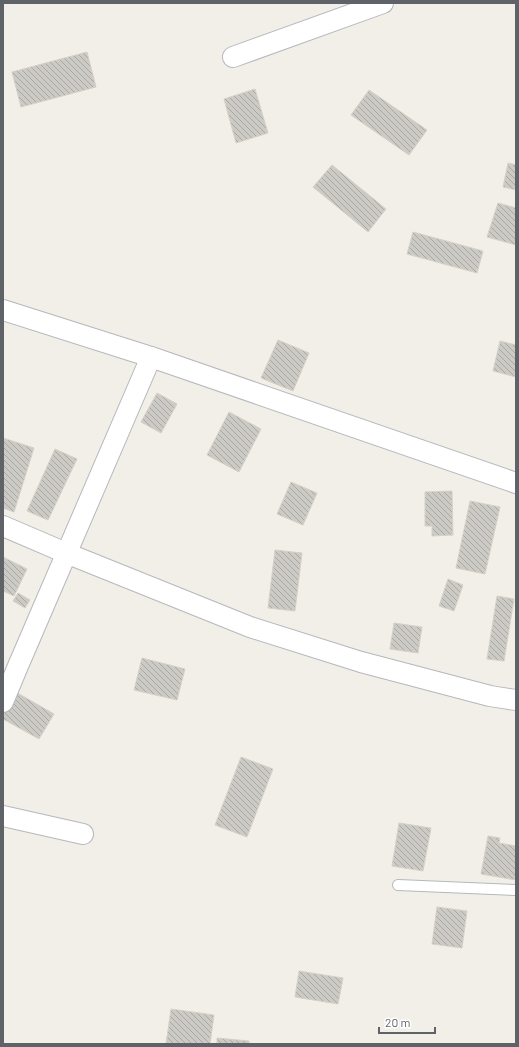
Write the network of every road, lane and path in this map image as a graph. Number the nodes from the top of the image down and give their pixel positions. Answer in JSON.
{"nodes":[{"id":1,"x":383,"y":3,"type":"edge"},
{"id":2,"x":233,"y":57,"type":"dead end"},
{"id":3,"x":3,"y":310,"type":"edge"},
{"id":4,"x":151,"y":357,"type":"junction"},
{"id":5,"x":516,"y":482,"type":"edge"},
{"id":6,"x":3,"y":526,"type":"edge"},
{"id":7,"x":66,"y":553,"type":"junction"},
{"id":8,"x":516,"y":700,"type":"edge"},
{"id":9,"x":3,"y":702,"type":"edge"},
{"id":10,"x":3,"y":816,"type":"edge"},
{"id":11,"x":83,"y":834,"type":"dead end"},
{"id":12,"x":398,"y":885,"type":"dead end"},
{"id":13,"x":516,"y":890,"type":"edge"}],
"edges":[{"from":1,"to":2,"type":"street"},
{"from":3,"to":4,"type":"street"},
{"from":4,"to":5,"type":"street"},
{"from":4,"to":7,"type":"street"},
{"from":6,"to":7,"type":"street"},
{"from":7,"to":8,"type":"street"},
{"from":7,"to":9,"type":"street"},
{"from":10,"to":11,"type":"street"},
{"from":12,"to":13,"type":"lane"}]}
